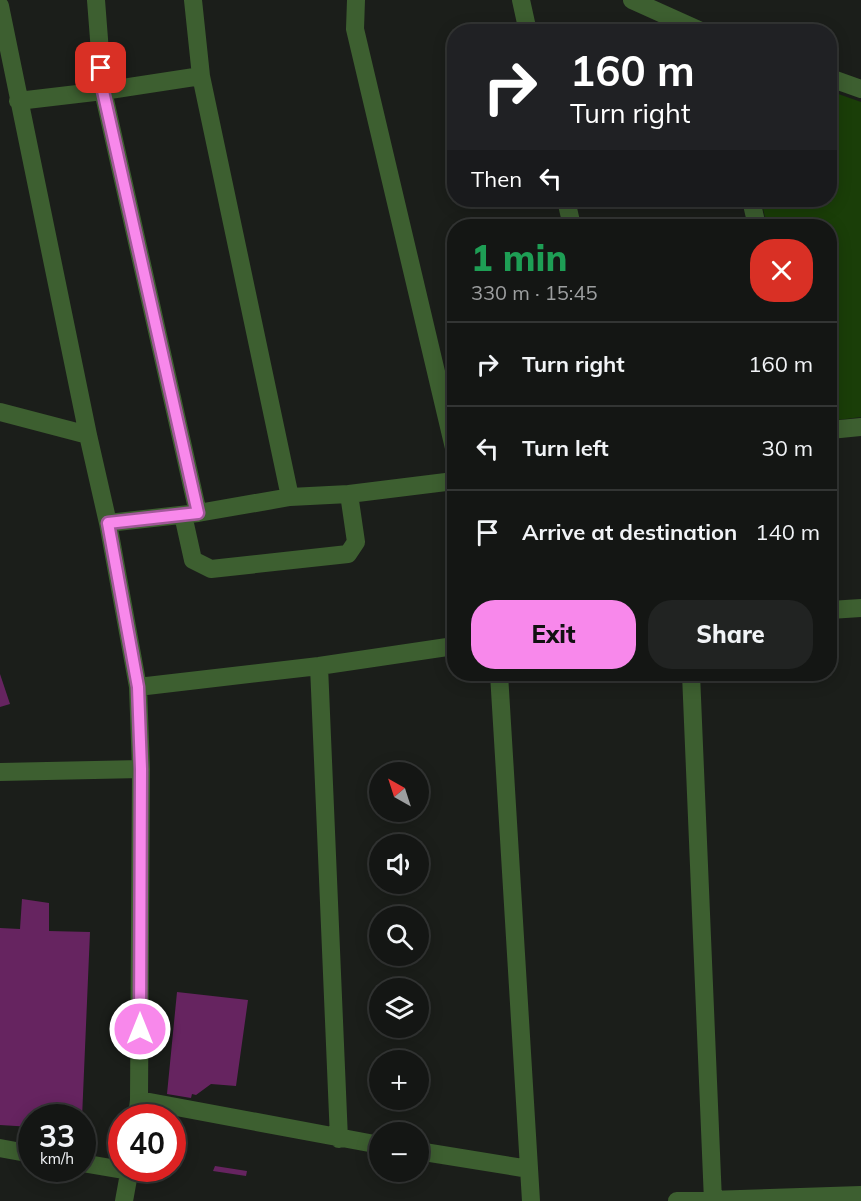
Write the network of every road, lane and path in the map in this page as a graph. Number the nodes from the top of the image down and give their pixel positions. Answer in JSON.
{"nodes":[{"id":1,"x":96,"y":0,"type":"edge"},
{"id":2,"x":193,"y":0,"type":"edge"},
{"id":3,"x":356,"y":0,"type":"edge"},
{"id":4,"x":521,"y":0,"type":"edge"},
{"id":5,"x":632,"y":0,"type":"edge"},
{"id":6,"x":0,"y":6,"type":"edge"},
{"id":7,"x":526,"y":24,"type":"edge"},
{"id":8,"x":685,"y":24,"type":"edge"},
{"id":9,"x":201,"y":76,"type":"junction"},
{"id":10,"x":837,"y":80,"type":"edge"},
{"id":11,"x":861,"y":89,"type":"edge"},
{"id":12,"x":103,"y":91,"type":"junction"},
{"id":13,"x":18,"y":101,"type":"junction"},
{"id":14,"x":0,"y":412,"type":"edge"},
{"id":15,"x":447,"y":419,"type":"edge"},
{"id":16,"x":861,"y":428,"type":"edge"},
{"id":17,"x":837,"y":430,"type":"edge"},
{"id":18,"x":88,"y":435,"type":"junction"},
{"id":19,"x":447,"y":483,"type":"edge"},
{"id":20,"x":349,"y":494,"type":"junction"},
{"id":21,"x":290,"y":497,"type":"junction"},
{"id":22,"x":191,"y":514,"type":"junction"},
{"id":23,"x":108,"y":523,"type":"junction"},
{"id":24,"x":861,"y":608,"type":"edge"},
{"id":25,"x":837,"y":610,"type":"edge"},
{"id":26,"x":447,"y":647,"type":"edge"},
{"id":27,"x":319,"y":666,"type":"junction"},
{"id":28,"x":499,"y":681,"type":"edge"},
{"id":29,"x":692,"y":681,"type":"edge"},
{"id":30,"x":138,"y":687,"type":"junction"},
{"id":31,"x":141,"y":769,"type":"junction"},
{"id":32,"x":0,"y":772,"type":"edge"},
{"id":33,"x":138,"y":1104,"type":"edge"},
{"id":34,"x":186,"y":1116,"type":"edge"},
{"id":35,"x":339,"y":1139,"type":"junction"},
{"id":36,"x":369,"y":1143,"type":"edge"},
{"id":37,"x":0,"y":1148,"type":"edge"},
{"id":38,"x":18,"y":1151,"type":"edge"},
{"id":39,"x":429,"y":1154,"type":"edge"},
{"id":40,"x":529,"y":1169,"type":"junction"},
{"id":41,"x":128,"y":1182,"type":"edge"},
{"id":42,"x":861,"y":1195,"type":"edge"},
{"id":43,"x":713,"y":1200,"type":"edge"},
{"id":44,"x":124,"y":1201,"type":"edge"},
{"id":45,"x":531,"y":1201,"type":"edge"},
{"id":46,"x":677,"y":1201,"type":"edge"}],
"edges":[{"from":1,"to":12,"type":"street"},
{"from":2,"to":9,"type":"street"},
{"from":3,"to":15,"type":"street"},
{"from":4,"to":7,"type":"street"},
{"from":5,"to":8,"type":"street"},
{"from":6,"to":13,"type":"street"},
{"from":9,"to":12,"type":"street"},
{"from":9,"to":21,"type":"street"},
{"from":10,"to":11,"type":"street"},
{"from":12,"to":13,"type":"street"},
{"from":12,"to":22,"type":"street"},
{"from":13,"to":18,"type":"street"},
{"from":14,"to":18,"type":"street"},
{"from":16,"to":17,"type":"street"},
{"from":18,"to":23,"type":"street"},
{"from":19,"to":20,"type":"street"},
{"from":20,"to":21,"type":"street"},
{"from":20,"to":22,"type":"street"},
{"from":21,"to":22,"type":"street"},
{"from":22,"to":23,"type":"street"},
{"from":23,"to":30,"type":"street"},
{"from":24,"to":25,"type":"street"},
{"from":26,"to":27,"type":"street"},
{"from":27,"to":30,"type":"street"},
{"from":27,"to":35,"type":"street"},
{"from":28,"to":40,"type":"street"},
{"from":29,"to":43,"type":"street"},
{"from":30,"to":31,"type":"street"},
{"from":31,"to":32,"type":"street"},
{"from":31,"to":33,"type":"street"},
{"from":34,"to":35,"type":"street"},
{"from":35,"to":36,"type":"street"},
{"from":37,"to":38,"type":"street"},
{"from":39,"to":40,"type":"street"},
{"from":40,"to":45,"type":"street"},
{"from":41,"to":44,"type":"street"},
{"from":42,"to":43,"type":"street"},
{"from":43,"to":46,"type":"street"}]}
